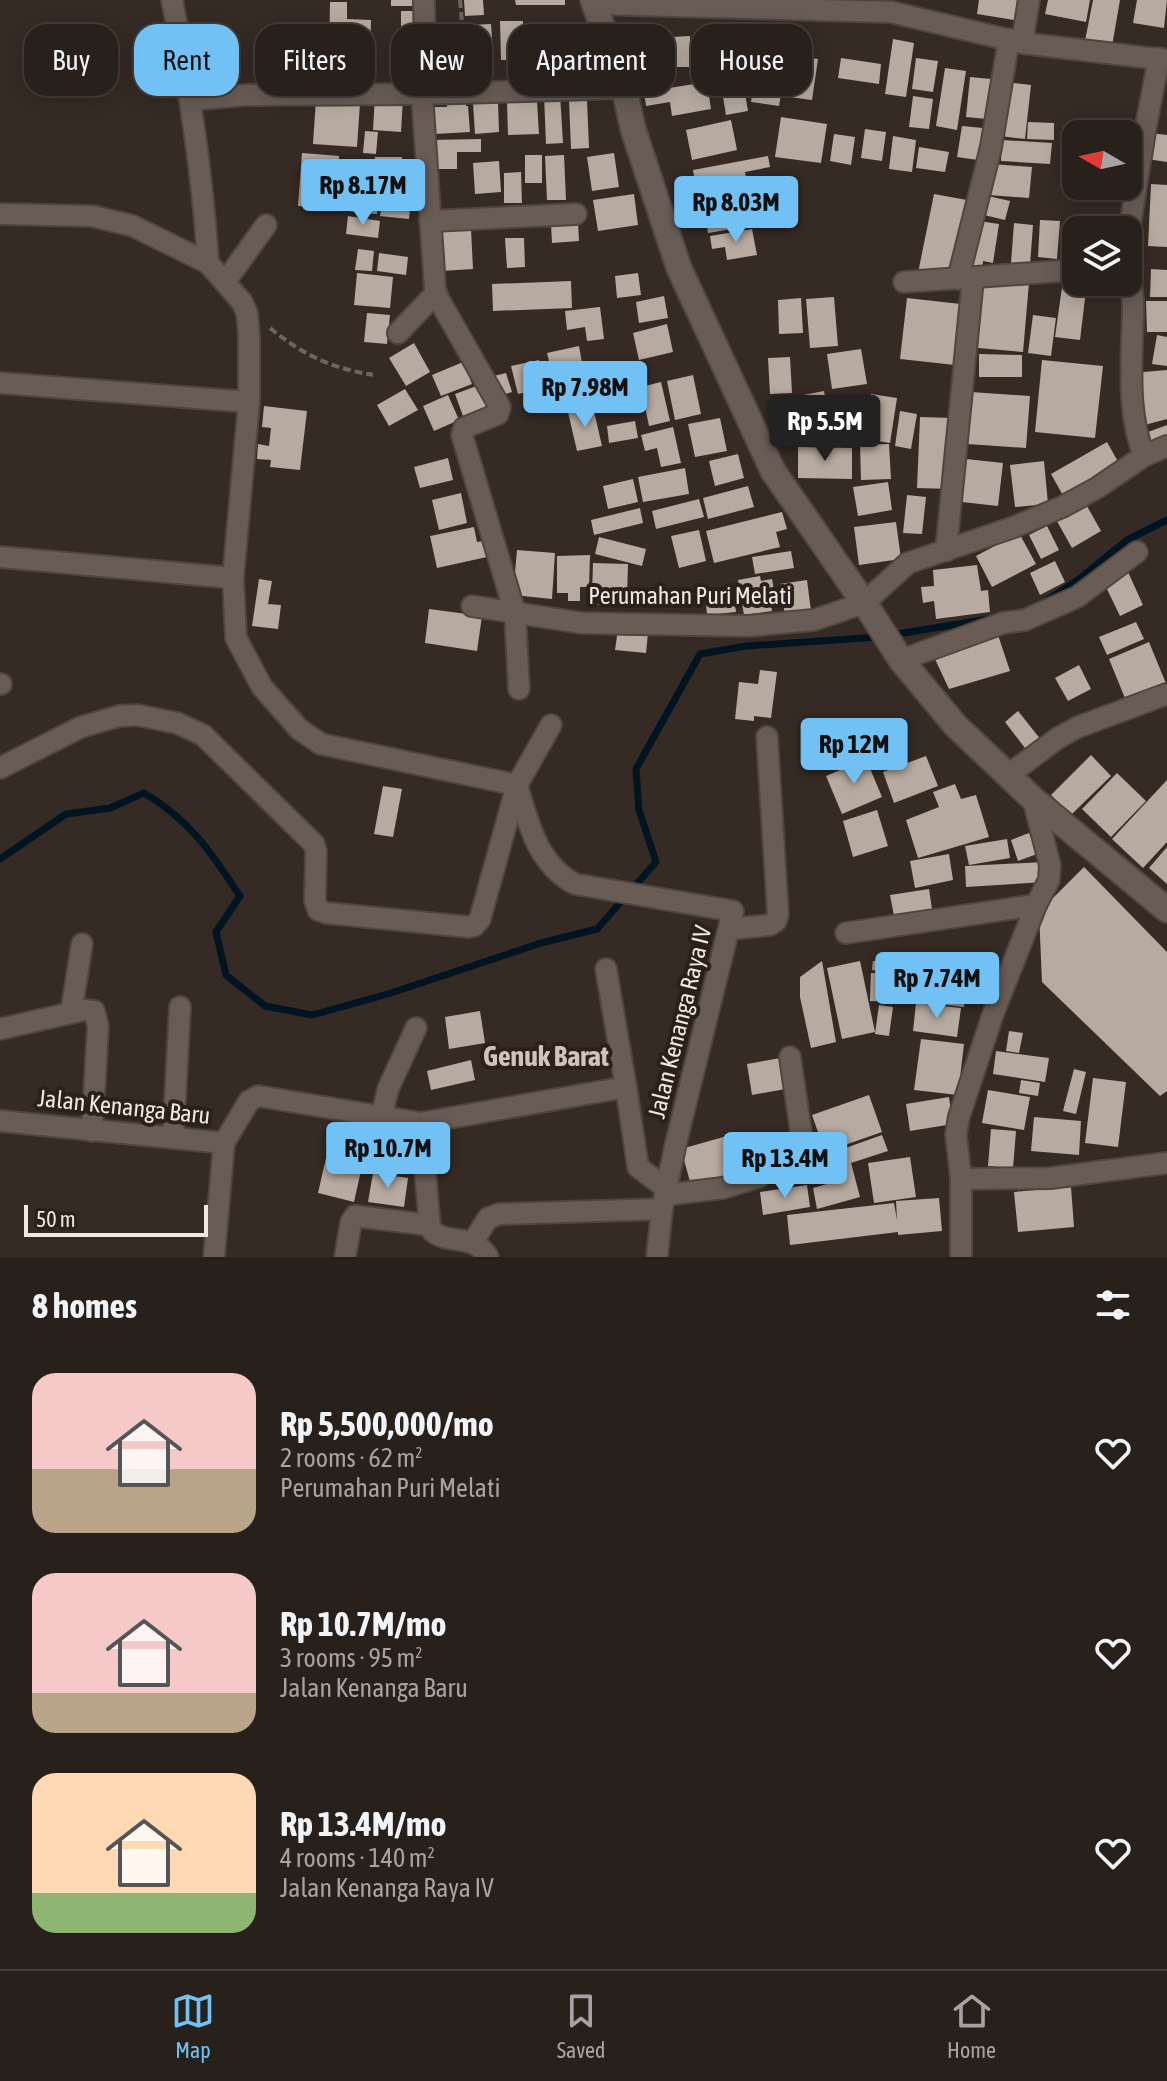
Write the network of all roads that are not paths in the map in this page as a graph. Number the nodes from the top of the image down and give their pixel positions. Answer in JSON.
{"nodes":[{"id":1,"x":172,"y":0,"type":"edge"},
{"id":2,"x":424,"y":0,"type":"edge"},
{"id":3,"x":1029,"y":0,"type":"edge"},
{"id":4,"x":594,"y":2,"type":"edge"},
{"id":5,"x":424,"y":24,"type":"edge"},
{"id":6,"x":602,"y":24,"type":"edge"},
{"id":7,"x":1016,"y":41,"type":"junction"},
{"id":8,"x":1163,"y":59,"type":"edge"},
{"id":9,"x":391,"y":94,"type":"edge"},
{"id":10,"x":424,"y":96,"type":"edge"},
{"id":11,"x":626,"y":96,"type":"edge"},
{"id":12,"x":191,"y":100,"type":"junction"},
{"id":13,"x":0,"y":214,"type":"edge"},
{"id":14,"x":576,"y":214,"type":"dead end"},
{"id":15,"x":1132,"y":216,"type":"edge"},
{"id":16,"x":430,"y":221,"type":"junction"},
{"id":17,"x":266,"y":225,"type":"dead end"},
{"id":18,"x":208,"y":263,"type":"junction"},
{"id":19,"x":1062,"y":271,"type":"edge"},
{"id":20,"x":965,"y":279,"type":"junction"},
{"id":21,"x":225,"y":282,"type":"junction"},
{"id":22,"x":904,"y":282,"type":"dead end"},
{"id":23,"x":436,"y":293,"type":"junction"},
{"id":24,"x":1134,"y":296,"type":"edge"},
{"id":25,"x":398,"y":333,"type":"dead end"},
{"id":26,"x":0,"y":383,"type":"edge"},
{"id":27,"x":249,"y":402,"type":"junction"},
{"id":28,"x":1167,"y":446,"type":"edge"},
{"id":29,"x":1144,"y":456,"type":"junction"},
{"id":30,"x":946,"y":551,"type":"junction"},
{"id":31,"x":1137,"y":552,"type":"dead end"},
{"id":32,"x":0,"y":557,"type":"edge"},
{"id":33,"x":233,"y":578,"type":"junction"},
{"id":34,"x":472,"y":606,"type":"dead end"},
{"id":35,"x":868,"y":608,"type":"junction"},
{"id":36,"x":515,"y":613,"type":"junction"},
{"id":37,"x":898,"y":655,"type":"junction"},
{"id":38,"x":519,"y":689,"type":"dead end"},
{"id":39,"x":1167,"y":694,"type":"edge"},
{"id":40,"x":551,"y":725,"type":"dead end"},
{"id":41,"x":767,"y":737,"type":"dead end"},
{"id":42,"x":0,"y":768,"type":"edge"},
{"id":43,"x":1007,"y":776,"type":"junction"},
{"id":44,"x":517,"y":785,"type":"junction"},
{"id":45,"x":1033,"y":799,"type":"junction"},
{"id":46,"x":1036,"y":905,"type":"junction"},
{"id":47,"x":1167,"y":910,"type":"edge"},
{"id":48,"x":730,"y":929,"type":"junction"},
{"id":49,"x":846,"y":933,"type":"dead end"},
{"id":50,"x":82,"y":944,"type":"dead end"},
{"id":51,"x":606,"y":969,"type":"dead end"},
{"id":52,"x":180,"y":1007,"type":"dead end"},
{"id":53,"x":71,"y":1013,"type":"junction"},
{"id":54,"x":416,"y":1028,"type":"dead end"},
{"id":55,"x":0,"y":1029,"type":"edge"},
{"id":56,"x":790,"y":1057,"type":"dead end"},
{"id":57,"x":626,"y":1087,"type":"junction"},
{"id":58,"x":382,"y":1115,"type":"junction"},
{"id":59,"x":0,"y":1121,"type":"edge"},
{"id":60,"x":421,"y":1123,"type":"junction"},
{"id":61,"x":92,"y":1131,"type":"junction"},
{"id":62,"x":173,"y":1138,"type":"junction"},
{"id":63,"x":224,"y":1143,"type":"junction"},
{"id":64,"x":1167,"y":1163,"type":"edge"},
{"id":65,"x":961,"y":1179,"type":"junction"},
{"id":66,"x":665,"y":1198,"type":"junction"},
{"id":67,"x":429,"y":1225,"type":"junction"},
{"id":68,"x":480,"y":1250,"type":"edge"},
{"id":69,"x":214,"y":1257,"type":"edge"},
{"id":70,"x":345,"y":1257,"type":"edge"},
{"id":71,"x":657,"y":1257,"type":"edge"},
{"id":72,"x":961,"y":1257,"type":"edge"}],
"edges":[{"from":1,"to":12,"type":"street"},
{"from":2,"to":5,"type":"street"},
{"from":3,"to":7,"type":"street"},
{"from":4,"to":6,"type":"street"},
{"from":4,"to":7,"type":"street"},
{"from":7,"to":8,"type":"street"},
{"from":7,"to":20,"type":"street"},
{"from":8,"to":15,"type":"street"},
{"from":9,"to":12,"type":"street"},
{"from":10,"to":16,"type":"street"},
{"from":11,"to":35,"type":"street"},
{"from":12,"to":18,"type":"street"},
{"from":13,"to":18,"type":"street"},
{"from":14,"to":16,"type":"street"},
{"from":16,"to":23,"type":"street"},
{"from":17,"to":21,"type":"street"},
{"from":18,"to":21,"type":"street"},
{"from":19,"to":20,"type":"street"},
{"from":20,"to":22,"type":"street"},
{"from":20,"to":30,"type":"street"},
{"from":21,"to":27,"type":"street"},
{"from":23,"to":25,"type":"street"},
{"from":23,"to":36,"type":"street"},
{"from":24,"to":29,"type":"street"},
{"from":26,"to":27,"type":"street"},
{"from":27,"to":33,"type":"street"},
{"from":28,"to":29,"type":"street"},
{"from":29,"to":30,"type":"street"},
{"from":30,"to":35,"type":"street"},
{"from":31,"to":37,"type":"street"},
{"from":32,"to":33,"type":"street"},
{"from":33,"to":44,"type":"street"},
{"from":34,"to":36,"type":"street","name":"Perumahan Puri Melati"},
{"from":35,"to":36,"type":"street","name":"Perumahan Puri Melati"},
{"from":35,"to":37,"type":"street"},
{"from":36,"to":38,"type":"street"},
{"from":37,"to":43,"type":"street"},
{"from":39,"to":43,"type":"street"},
{"from":40,"to":44,"type":"street"},
{"from":41,"to":48,"type":"street"},
{"from":42,"to":44,"type":"street"},
{"from":43,"to":45,"type":"street"},
{"from":44,"to":48,"type":"street","name":"Jalan Kenanga Raya IV"},
{"from":45,"to":46,"type":"street"},
{"from":45,"to":47,"type":"street"},
{"from":46,"to":49,"type":"street"},
{"from":46,"to":65,"type":"street"},
{"from":48,"to":66,"type":"street","name":"Jalan Kenanga Raya IV"},
{"from":50,"to":53,"type":"street"},
{"from":51,"to":57,"type":"street"},
{"from":52,"to":62,"type":"street"},
{"from":53,"to":55,"type":"street"},
{"from":53,"to":61,"type":"street"},
{"from":54,"to":58,"type":"street"},
{"from":56,"to":66,"type":"street"},
{"from":57,"to":60,"type":"street"},
{"from":57,"to":66,"type":"street"},
{"from":58,"to":60,"type":"street"},
{"from":58,"to":63,"type":"street"},
{"from":59,"to":61,"type":"street","name":"Jalan Kenanga Baru"},
{"from":60,"to":67,"type":"street"},
{"from":61,"to":62,"type":"street","name":"Jalan Kenanga Baru"},
{"from":62,"to":63,"type":"street","name":"Jalan Kenanga Baru"},
{"from":63,"to":69,"type":"street","name":"Jalan Kenanga Baru"},
{"from":64,"to":65,"type":"street"},
{"from":65,"to":72,"type":"street"},
{"from":66,"to":68,"type":"street"},
{"from":66,"to":71,"type":"street","name":"Jalan Kenanga Raya IV"},
{"from":67,"to":68,"type":"street"},
{"from":67,"to":70,"type":"street"}]}
